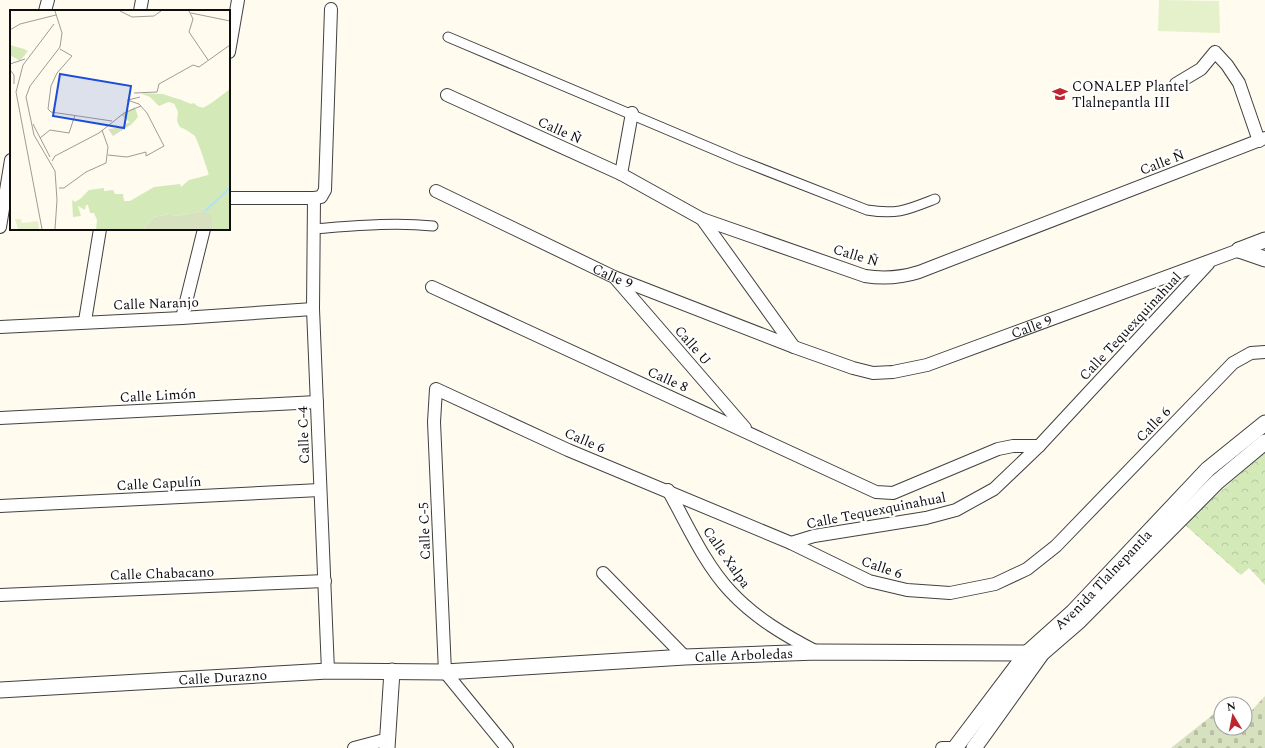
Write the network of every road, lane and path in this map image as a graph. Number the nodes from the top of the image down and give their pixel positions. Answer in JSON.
{"nodes":[{"id":1,"x":48,"y":0,"type":"edge"},
{"id":2,"x":142,"y":0,"type":"edge"},
{"id":3,"x":238,"y":0,"type":"edge"},
{"id":4,"x":331,"y":9,"type":"dead end"},
{"id":5,"x":45,"y":10,"type":"edge"},
{"id":6,"x":140,"y":10,"type":"edge"},
{"id":7,"x":448,"y":37,"type":"dead end"},
{"id":8,"x":230,"y":46,"type":"edge"},
{"id":9,"x":1176,"y":84,"type":"dead end"},
{"id":10,"x":447,"y":95,"type":"dead end"},
{"id":11,"x":632,"y":113,"type":"junction"},
{"id":12,"x":1262,"y":140,"type":"edge"},
{"id":13,"x":10,"y":164,"type":"edge"},
{"id":14,"x":621,"y":174,"type":"junction"},
{"id":15,"x":6,"y":180,"type":"edge"},
{"id":16,"x":436,"y":191,"type":"dead end"},
{"id":17,"x":230,"y":198,"type":"edge"},
{"id":18,"x":317,"y":198,"type":"junction"},
{"id":19,"x":935,"y":199,"type":"dead end"},
{"id":20,"x":702,"y":218,"type":"junction"},
{"id":21,"x":433,"y":226,"type":"dead end"},
{"id":22,"x":0,"y":227,"type":"edge"},
{"id":23,"x":100,"y":230,"type":"edge"},
{"id":24,"x":204,"y":230,"type":"edge"},
{"id":25,"x":313,"y":230,"type":"junction"},
{"id":26,"x":1265,"y":240,"type":"edge"},
{"id":27,"x":1239,"y":250,"type":"junction"},
{"id":28,"x":1265,"y":258,"type":"edge"},
{"id":29,"x":1210,"y":261,"type":"junction"},
{"id":30,"x":614,"y":277,"type":"junction"},
{"id":31,"x":432,"y":286,"type":"dead end"},
{"id":32,"x":313,"y":309,"type":"junction"},
{"id":33,"x":182,"y":318,"type":"junction"},
{"id":34,"x":85,"y":321,"type":"junction"},
{"id":35,"x":0,"y":326,"type":"edge"},
{"id":36,"x":794,"y":347,"type":"junction"},
{"id":37,"x":1265,"y":352,"type":"edge"},
{"id":38,"x":436,"y":389,"type":"joint"},
{"id":39,"x":317,"y":402,"type":"junction"},
{"id":40,"x":0,"y":418,"type":"edge"},
{"id":41,"x":1265,"y":423,"type":"edge"},
{"id":42,"x":749,"y":432,"type":"junction"},
{"id":43,"x":1265,"y":442,"type":"edge"},
{"id":44,"x":1039,"y":446,"type":"junction"},
{"id":45,"x":320,"y":490,"type":"junction"},
{"id":46,"x":668,"y":490,"type":"junction"},
{"id":47,"x":892,"y":493,"type":"joint"},
{"id":48,"x":0,"y":506,"type":"edge"},
{"id":49,"x":791,"y":543,"type":"junction"},
{"id":50,"x":603,"y":573,"type":"dead end"},
{"id":51,"x":325,"y":581,"type":"junction"},
{"id":52,"x":0,"y":595,"type":"edge"},
{"id":53,"x":817,"y":652,"type":"junction"},
{"id":54,"x":1042,"y":653,"type":"junction"},
{"id":55,"x":1026,"y":654,"type":"junction"},
{"id":56,"x":685,"y":657,"type":"junction"},
{"id":57,"x":328,"y":671,"type":"junction"},
{"id":58,"x":392,"y":671,"type":"junction"},
{"id":59,"x":445,"y":672,"type":"junction"},
{"id":60,"x":0,"y":690,"type":"edge"},
{"id":61,"x":388,"y":743,"type":"edge"},
{"id":62,"x":354,"y":748,"type":"edge"},
{"id":63,"x":507,"y":748,"type":"edge"},
{"id":64,"x":942,"y":748,"type":"edge"},
{"id":65,"x":955,"y":748,"type":"edge"},
{"id":66,"x":974,"y":748,"type":"edge"}],
"edges":[{"from":1,"to":5,"type":"street"},
{"from":2,"to":6,"type":"street"},
{"from":3,"to":8,"type":"street"},
{"from":4,"to":18,"type":"street","name":"Calle C-4"},
{"from":7,"to":11,"type":"street"},
{"from":9,"to":12,"type":"street"},
{"from":10,"to":14,"type":"street","name":"Calle Ñ"},
{"from":11,"to":14,"type":"street"},
{"from":11,"to":19,"type":"street"},
{"from":12,"to":20,"type":"street","name":"Calle Ñ"},
{"from":13,"to":15,"type":"street"},
{"from":14,"to":20,"type":"street","name":"Calle Ñ"},
{"from":15,"to":22,"type":"street"},
{"from":16,"to":30,"type":"street","name":"Calle 9"},
{"from":17,"to":18,"type":"street"},
{"from":18,"to":25,"type":"street","name":"Calle C-4"},
{"from":20,"to":36,"type":"street"},
{"from":21,"to":25,"type":"street"},
{"from":23,"to":34,"type":"street"},
{"from":24,"to":33,"type":"street"},
{"from":25,"to":32,"type":"street","name":"Calle C-4"},
{"from":26,"to":27,"type":"street","name":"Calle 9"},
{"from":27,"to":28,"type":"street"},
{"from":27,"to":29,"type":"street","name":"Calle 9"},
{"from":29,"to":36,"type":"street","name":"Calle 9"},
{"from":29,"to":44,"type":"street","name":"Calle Tequexquinahual"},
{"from":30,"to":36,"type":"street","name":"Calle 9"},
{"from":30,"to":42,"type":"street","name":"Calle U"},
{"from":31,"to":42,"type":"street","name":"Calle 8"},
{"from":32,"to":33,"type":"street","name":"Calle Naranjo"},
{"from":32,"to":39,"type":"street","name":"Calle C-4"},
{"from":33,"to":34,"type":"street","name":"Calle Naranjo"},
{"from":34,"to":35,"type":"street","name":"Calle Naranjo"},
{"from":37,"to":49,"type":"street","name":"Calle 6"},
{"from":38,"to":46,"type":"street","name":"Calle 6"},
{"from":38,"to":59,"type":"street","name":"Calle C-5"},
{"from":39,"to":40,"type":"street","name":"Calle Limón"},
{"from":39,"to":45,"type":"street","name":"Calle C-4"},
{"from":41,"to":55,"type":"street","name":"Avenida Tlalnepantla"},
{"from":42,"to":47,"type":"street","name":"Calle 8"},
{"from":43,"to":54,"type":"street","name":"Avenida Tlalnepantla"},
{"from":44,"to":47,"type":"street","name":"Calle Tequexquinahual"},
{"from":44,"to":49,"type":"street","name":"Calle Tequexquinahual"},
{"from":45,"to":48,"type":"street","name":"Calle Capulín"},
{"from":45,"to":51,"type":"street","name":"Calle C-4"},
{"from":46,"to":49,"type":"street","name":"Calle 6"},
{"from":46,"to":53,"type":"street","name":"Calle Xalpa"},
{"from":50,"to":56,"type":"street"},
{"from":51,"to":52,"type":"street","name":"Calle Chabacano"},
{"from":51,"to":57,"type":"street","name":"Calle C-4"},
{"from":53,"to":55,"type":"street","name":"Calle Arboledas"},
{"from":53,"to":56,"type":"street","name":"Calle Arboledas"},
{"from":54,"to":55,"type":"street","name":"Calle Arboledas"},
{"from":54,"to":66,"type":"street","name":"Avenida Tlalnepantla"},
{"from":55,"to":65,"type":"street","name":"Avenida Tlalnepantla"},
{"from":56,"to":59,"type":"street","name":"Calle Arboledas"},
{"from":57,"to":58,"type":"street","name":"Calle Durazno"},
{"from":57,"to":60,"type":"street","name":"Calle Durazno"},
{"from":58,"to":59,"type":"street","name":"Calle Durazno"},
{"from":58,"to":61,"type":"street"},
{"from":59,"to":63,"type":"street"},
{"from":61,"to":62,"type":"street"},
{"from":64,"to":65,"type":"street"}]}
